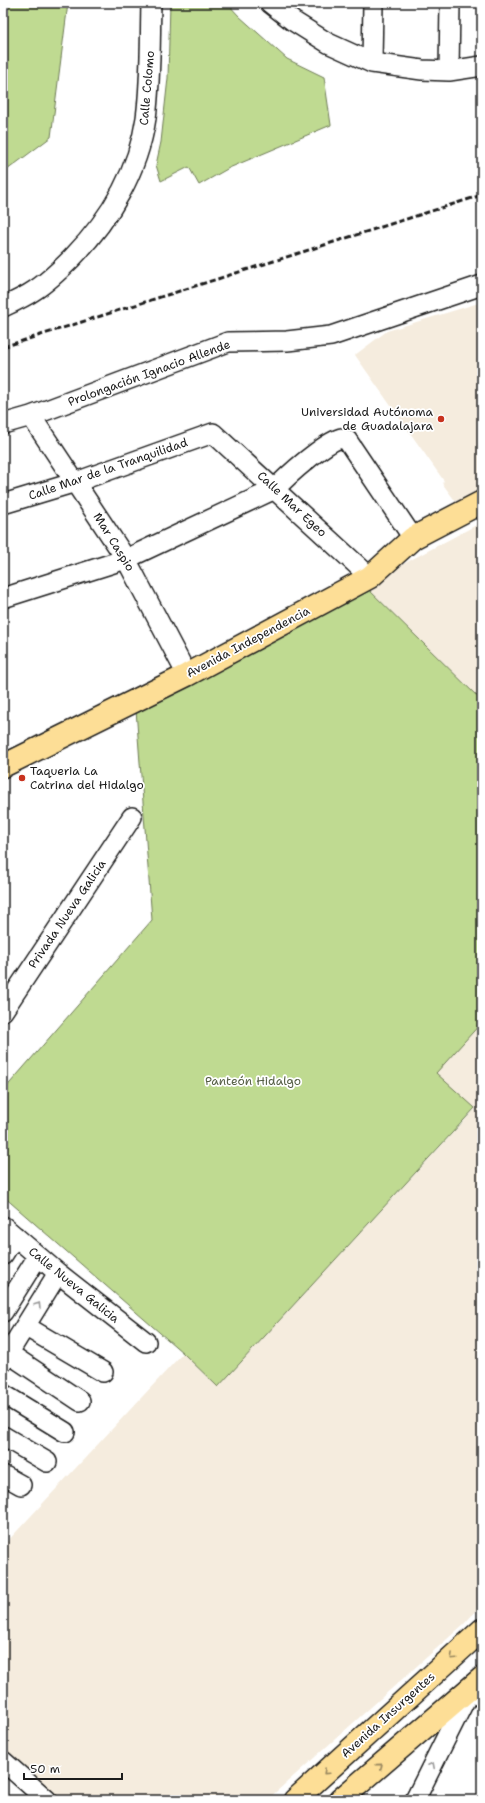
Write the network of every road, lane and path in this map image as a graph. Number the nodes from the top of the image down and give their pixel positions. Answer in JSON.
{"nodes":[{"id":1,"x":151,"y":3,"type":"edge"},
{"id":2,"x":270,"y":3,"type":"edge"},
{"id":3,"x":373,"y":3,"type":"edge"},
{"id":4,"x":450,"y":3,"type":"edge"},
{"id":5,"x":293,"y":12,"type":"edge"},
{"id":6,"x":372,"y":63,"type":"junction"},
{"id":7,"x":482,"y":66,"type":"edge"},
{"id":8,"x":449,"y":71,"type":"junction"},
{"id":9,"x":482,"y":285,"type":"edge"},
{"id":10,"x":3,"y":307,"type":"edge"},
{"id":11,"x":31,"y":416,"type":"junction"},
{"id":12,"x":3,"y":424,"type":"edge"},
{"id":13,"x":213,"y":432,"type":"joint"},
{"id":14,"x":76,"y":482,"type":"junction"},
{"id":15,"x":275,"y":490,"type":"junction"},
{"id":16,"x":482,"y":502,"type":"edge"},
{"id":17,"x":3,"y":504,"type":"edge"},
{"id":18,"x":413,"y":538,"type":"junction"},
{"id":19,"x":126,"y":559,"type":"junction"},
{"id":20,"x":370,"y":576,"type":"junction"},
{"id":21,"x":3,"y":598,"type":"edge"},
{"id":22,"x":187,"y":674,"type":"junction"},
{"id":23,"x":3,"y":766,"type":"edge"},
{"id":24,"x":132,"y":817,"type":"dead end"},
{"id":25,"x":3,"y":1011,"type":"edge"},
{"id":26,"x":9,"y":1231,"type":"edge"},
{"id":27,"x":3,"y":1255,"type":"edge"},
{"id":28,"x":38,"y":1256,"type":"junction"},
{"id":29,"x":58,"y":1273,"type":"junction"},
{"id":30,"x":3,"y":1312,"type":"edge"},
{"id":31,"x":25,"y":1326,"type":"junction"},
{"id":32,"x":146,"y":1342,"type":"dead end"},
{"id":33,"x":6,"y":1358,"type":"edge"},
{"id":34,"x":103,"y":1372,"type":"dead end"},
{"id":35,"x":3,"y":1394,"type":"edge"},
{"id":36,"x":80,"y":1401,"type":"dead end"},
{"id":37,"x":65,"y":1432,"type":"dead end"},
{"id":38,"x":3,"y":1436,"type":"edge"},
{"id":39,"x":47,"y":1462,"type":"dead end"},
{"id":40,"x":3,"y":1475,"type":"edge"},
{"id":41,"x":21,"y":1485,"type":"dead end"},
{"id":42,"x":482,"y":1630,"type":"edge"},
{"id":43,"x":478,"y":1688,"type":"edge"},
{"id":44,"x":3,"y":1761,"type":"edge"},
{"id":45,"x":48,"y":1800,"type":"edge"},
{"id":46,"x":294,"y":1800,"type":"edge"},
{"id":47,"x":340,"y":1800,"type":"edge"},
{"id":48,"x":415,"y":1800,"type":"edge"}],
"edges":[{"from":1,"to":10,"type":"street","name":"Calle Colomo"},
{"from":2,"to":5,"type":"street"},
{"from":3,"to":6,"type":"street"},
{"from":4,"to":8,"type":"street"},
{"from":5,"to":6,"type":"street"},
{"from":6,"to":8,"type":"street"},
{"from":7,"to":8,"type":"street"},
{"from":9,"to":11,"type":"street","name":"Prolongación Ignacio Allende"},
{"from":11,"to":12,"type":"street","name":"Prolongación Ignacio Allende"},
{"from":11,"to":14,"type":"street","name":"Mar Caspio"},
{"from":13,"to":14,"type":"street","name":"Calle Mar de la Tranquilidad"},
{"from":13,"to":15,"type":"street","name":"Calle Mar Egeo"},
{"from":14,"to":17,"type":"street","name":"Calle Mar de la Tranquilidad"},
{"from":14,"to":19,"type":"street","name":"Mar Caspio"},
{"from":15,"to":18,"type":"street"},
{"from":15,"to":19,"type":"street"},
{"from":15,"to":20,"type":"street","name":"Calle Mar Egeo"},
{"from":16,"to":18,"type":"main road","name":"Avenida Independencia"},
{"from":18,"to":20,"type":"main road","name":"Avenida Independencia"},
{"from":19,"to":21,"type":"street"},
{"from":19,"to":22,"type":"street","name":"Mar Caspio"},
{"from":20,"to":22,"type":"main road","name":"Avenida Independencia"},
{"from":22,"to":23,"type":"main road","name":"Avenida Independencia"},
{"from":24,"to":25,"type":"street","name":"Privada Nueva Galicia"},
{"from":26,"to":27,"type":"street"},
{"from":26,"to":28,"type":"street","name":"Calle Nueva Galicia"},
{"from":28,"to":29,"type":"street","name":"Calle Nueva Galicia"},
{"from":28,"to":30,"type":"street"},
{"from":31,"to":29,"type":"street","one_way":true},
{"from":29,"to":32,"type":"street","name":"Calle Nueva Galicia"},
{"from":31,"to":33,"type":"street"},
{"from":31,"to":34,"type":"street"},
{"from":33,"to":36,"type":"street"},
{"from":35,"to":37,"type":"street"},
{"from":38,"to":39,"type":"street"},
{"from":40,"to":41,"type":"street"},
{"from":42,"to":46,"type":"main road","name":"Avenida Insurgentes","one_way":true},
{"from":47,"to":43,"type":"main road","one_way":true},
{"from":48,"to":43,"type":"street","one_way":true},
{"from":44,"to":45,"type":"street"}]}
